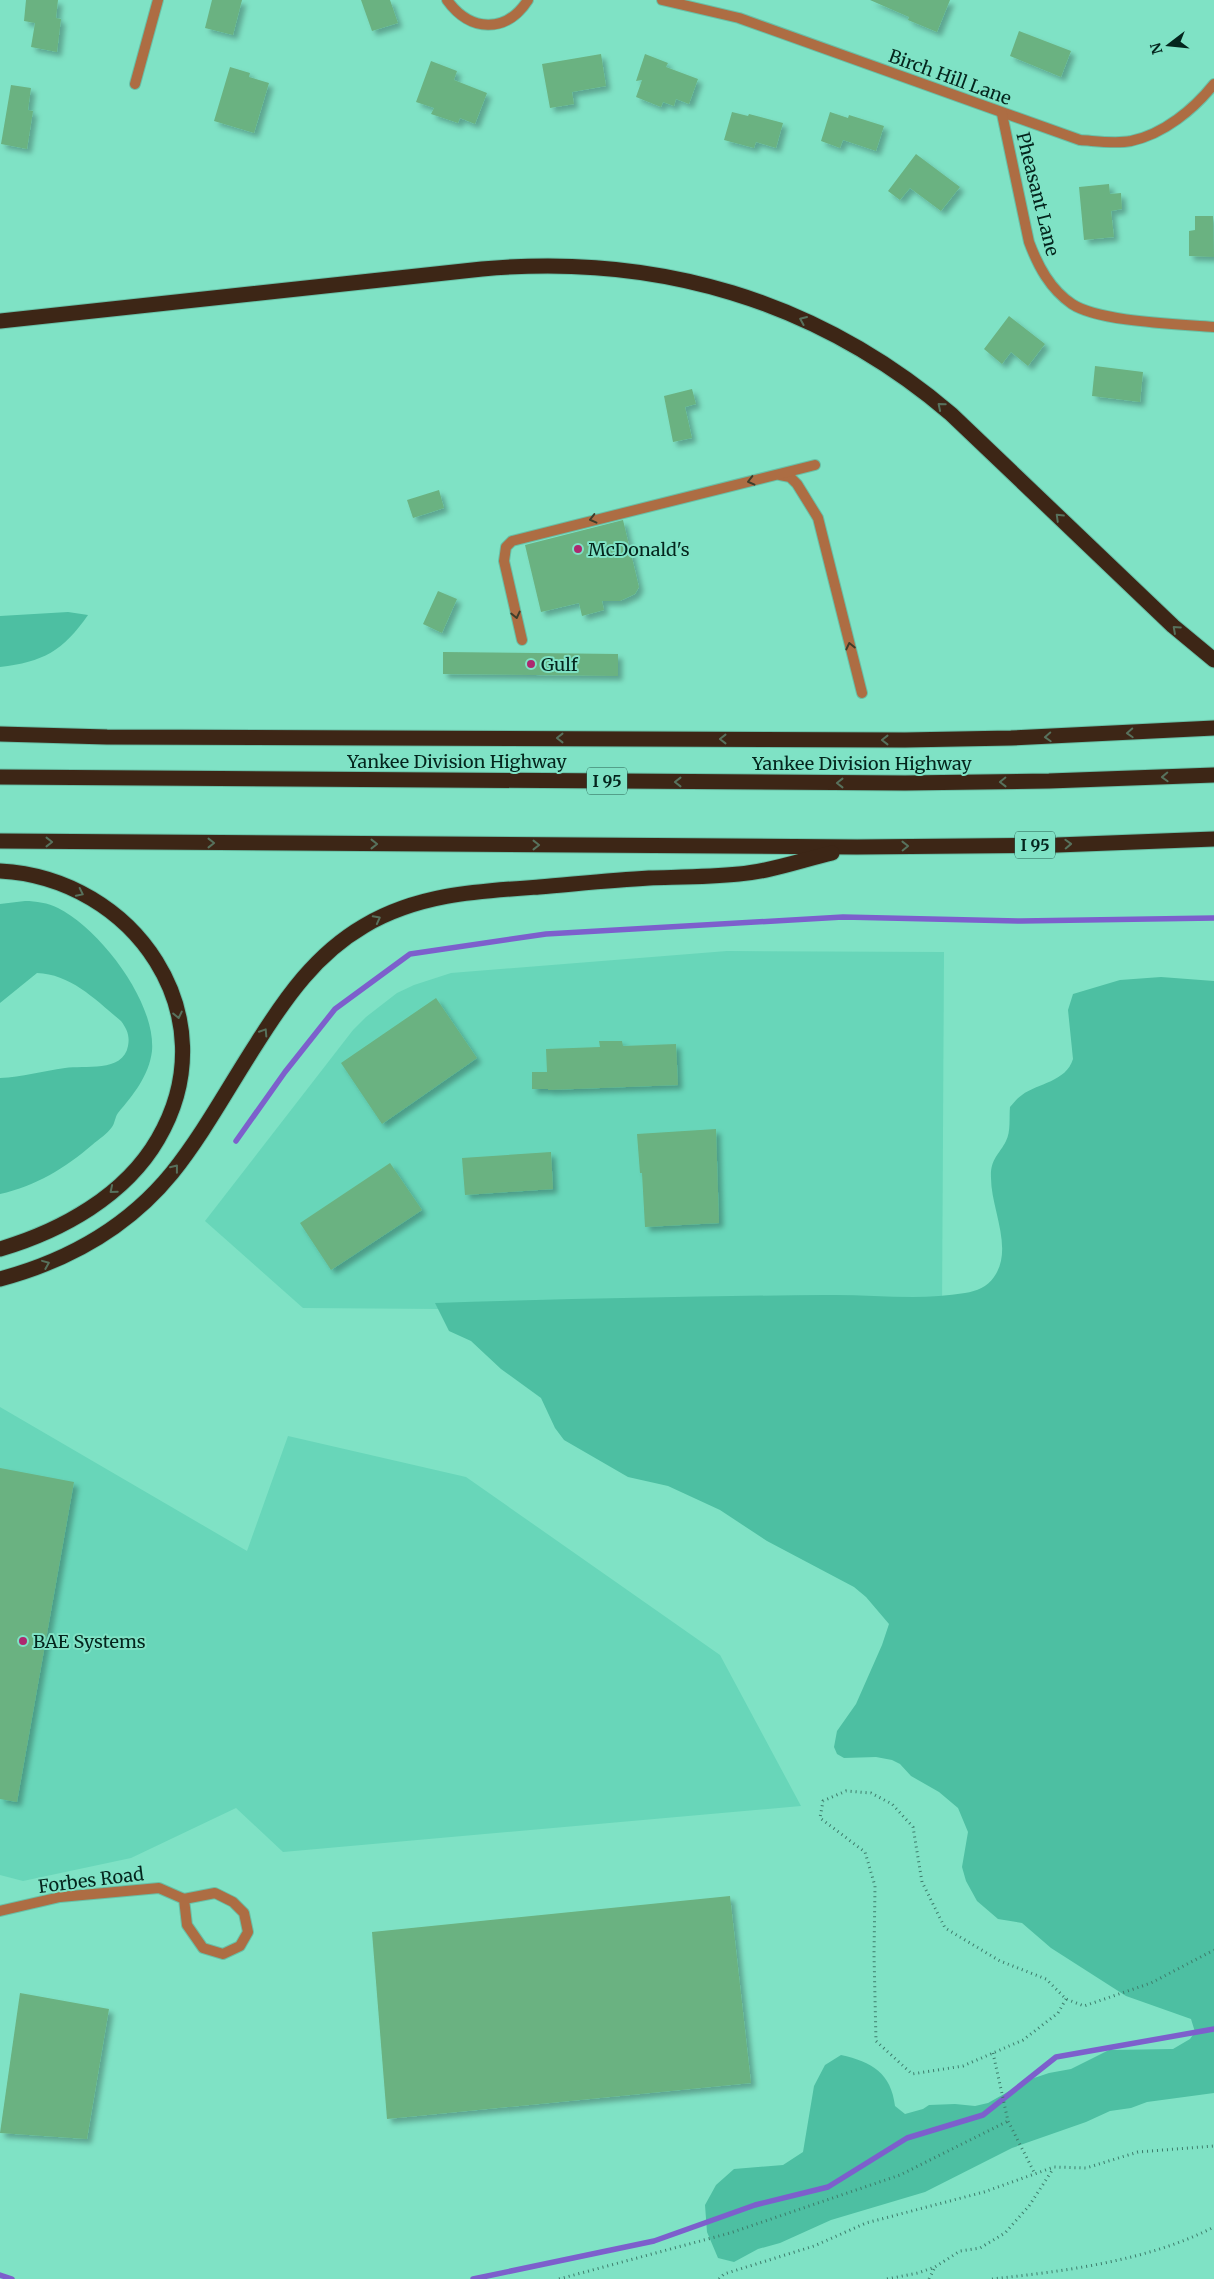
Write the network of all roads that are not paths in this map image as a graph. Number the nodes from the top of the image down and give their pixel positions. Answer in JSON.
{"nodes":[{"id":1,"x":158,"y":0,"type":"edge"},
{"id":2,"x":447,"y":0,"type":"edge"},
{"id":3,"x":528,"y":0,"type":"edge"},
{"id":4,"x":662,"y":0,"type":"edge"},
{"id":5,"x":135,"y":84,"type":"dead end"},
{"id":6,"x":1214,"y":84,"type":"edge"},
{"id":7,"x":1002,"y":114,"type":"junction"},
{"id":8,"x":0,"y":321,"type":"edge"},
{"id":9,"x":1214,"y":327,"type":"edge"},
{"id":10,"x":815,"y":465,"type":"dead end"},
{"id":11,"x":773,"y":475,"type":"junction"},
{"id":12,"x":522,"y":640,"type":"dead end"},
{"id":13,"x":1214,"y":660,"type":"edge"},
{"id":14,"x":862,"y":693,"type":"dead end"},
{"id":15,"x":1214,"y":728,"type":"edge"},
{"id":16,"x":0,"y":734,"type":"edge"},
{"id":17,"x":1214,"y":775,"type":"edge"},
{"id":18,"x":0,"y":777,"type":"edge"},
{"id":19,"x":1214,"y":839,"type":"edge"},
{"id":20,"x":0,"y":841,"type":"edge"},
{"id":21,"x":857,"y":847,"type":"junction"},
{"id":22,"x":0,"y":871,"type":"edge"},
{"id":23,"x":0,"y":1249,"type":"edge"},
{"id":24,"x":0,"y":1280,"type":"edge"},
{"id":25,"x":184,"y":1899,"type":"junction"},
{"id":26,"x":0,"y":1911,"type":"edge"}],
"edges":[{"from":1,"to":5,"type":"street"},
{"from":2,"to":3,"type":"street"},
{"from":4,"to":7,"type":"street","name":"Birch Hill Lane"},
{"from":6,"to":7,"type":"street","name":"Birch Hill Lane"},
{"from":7,"to":9,"type":"street","name":"Pheasant Lane"},
{"from":13,"to":8,"type":"highway","one_way":true},
{"from":10,"to":11,"type":"street"},
{"from":11,"to":12,"type":"street","one_way":true},
{"from":14,"to":11,"type":"street","one_way":true},
{"from":15,"to":16,"type":"highway","one_way":true},
{"from":17,"to":18,"type":"highway","name":"Yankee Division Highway","number":"I 95","one_way":true},
{"from":21,"to":19,"type":"highway","number":"I 95","one_way":true},
{"from":20,"to":21,"type":"highway","number":"I 95","one_way":true},
{"from":24,"to":21,"type":"highway","one_way":true},
{"from":22,"to":23,"type":"highway","one_way":true},
{"from":25,"to":25,"type":"street"},
{"from":25,"to":26,"type":"street","name":"Forbes Road"}]}
